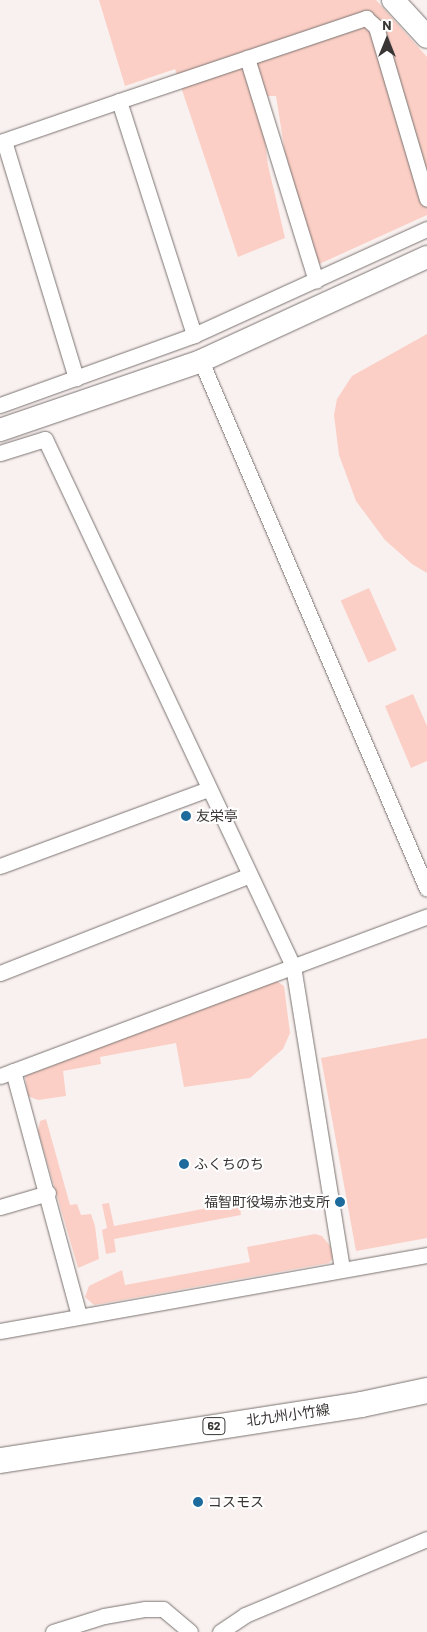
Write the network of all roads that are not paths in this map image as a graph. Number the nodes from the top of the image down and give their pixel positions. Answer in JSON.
{"nodes":[{"id":1,"x":393,"y":0,"type":"edge"},
{"id":2,"x":427,"y":37,"type":"edge"},
{"id":3,"x":247,"y":58,"type":"junction"},
{"id":4,"x":119,"y":101,"type":"junction"},
{"id":5,"x":2,"y":141,"type":"edge"},
{"id":6,"x":427,"y":198,"type":"edge"},
{"id":7,"x":427,"y":229,"type":"edge"},
{"id":8,"x":427,"y":257,"type":"edge"},
{"id":9,"x":316,"y":281,"type":"junction"},
{"id":10,"x":194,"y":335,"type":"junction"},
{"id":11,"x":201,"y":361,"type":"junction"},
{"id":12,"x":76,"y":378,"type":"junction"},
{"id":13,"x":0,"y":405,"type":"edge"},
{"id":14,"x":0,"y":430,"type":"edge"},
{"id":15,"x":0,"y":453,"type":"edge"},
{"id":16,"x":208,"y":789,"type":"junction"},
{"id":17,"x":0,"y":866,"type":"edge"},
{"id":18,"x":248,"y":876,"type":"junction"},
{"id":19,"x":427,"y":889,"type":"edge"},
{"id":20,"x":427,"y":916,"type":"edge"},
{"id":21,"x":293,"y":966,"type":"junction"},
{"id":22,"x":0,"y":973,"type":"edge"},
{"id":23,"x":7,"y":1074,"type":"edge"},
{"id":24,"x":48,"y":1193,"type":"junction"},
{"id":25,"x":0,"y":1207,"type":"edge"},
{"id":26,"x":427,"y":1255,"type":"edge"},
{"id":27,"x":342,"y":1268,"type":"junction"},
{"id":28,"x":79,"y":1315,"type":"junction"},
{"id":29,"x":0,"y":1332,"type":"edge"},
{"id":30,"x":427,"y":1390,"type":"edge"},
{"id":31,"x":0,"y":1460,"type":"edge"},
{"id":32,"x":427,"y":1539,"type":"edge"},
{"id":33,"x":53,"y":1632,"type":"edge"},
{"id":34,"x":190,"y":1632,"type":"edge"},
{"id":35,"x":220,"y":1632,"type":"edge"}],
"edges":[{"from":1,"to":2,"type":"street"},
{"from":3,"to":4,"type":"street"},
{"from":3,"to":6,"type":"street"},
{"from":3,"to":9,"type":"street"},
{"from":4,"to":5,"type":"street"},
{"from":4,"to":10,"type":"street"},
{"from":5,"to":12,"type":"street"},
{"from":7,"to":9,"type":"street"},
{"from":8,"to":11,"type":"street"},
{"from":9,"to":10,"type":"street"},
{"from":10,"to":12,"type":"street"},
{"from":11,"to":14,"type":"street"},
{"from":11,"to":19,"type":"street"},
{"from":12,"to":13,"type":"street"},
{"from":15,"to":16,"type":"street"},
{"from":16,"to":17,"type":"street"},
{"from":16,"to":18,"type":"street"},
{"from":18,"to":21,"type":"street"},
{"from":18,"to":22,"type":"street"},
{"from":20,"to":21,"type":"street"},
{"from":21,"to":23,"type":"street"},
{"from":21,"to":27,"type":"street"},
{"from":23,"to":24,"type":"street"},
{"from":24,"to":25,"type":"street"},
{"from":24,"to":28,"type":"street"},
{"from":26,"to":27,"type":"street"},
{"from":27,"to":28,"type":"street"},
{"from":28,"to":29,"type":"street"},
{"from":30,"to":31,"type":"main road","name":"北九州小竹線","number":"62"},
{"from":32,"to":35,"type":"street"},
{"from":33,"to":34,"type":"street"}]}
